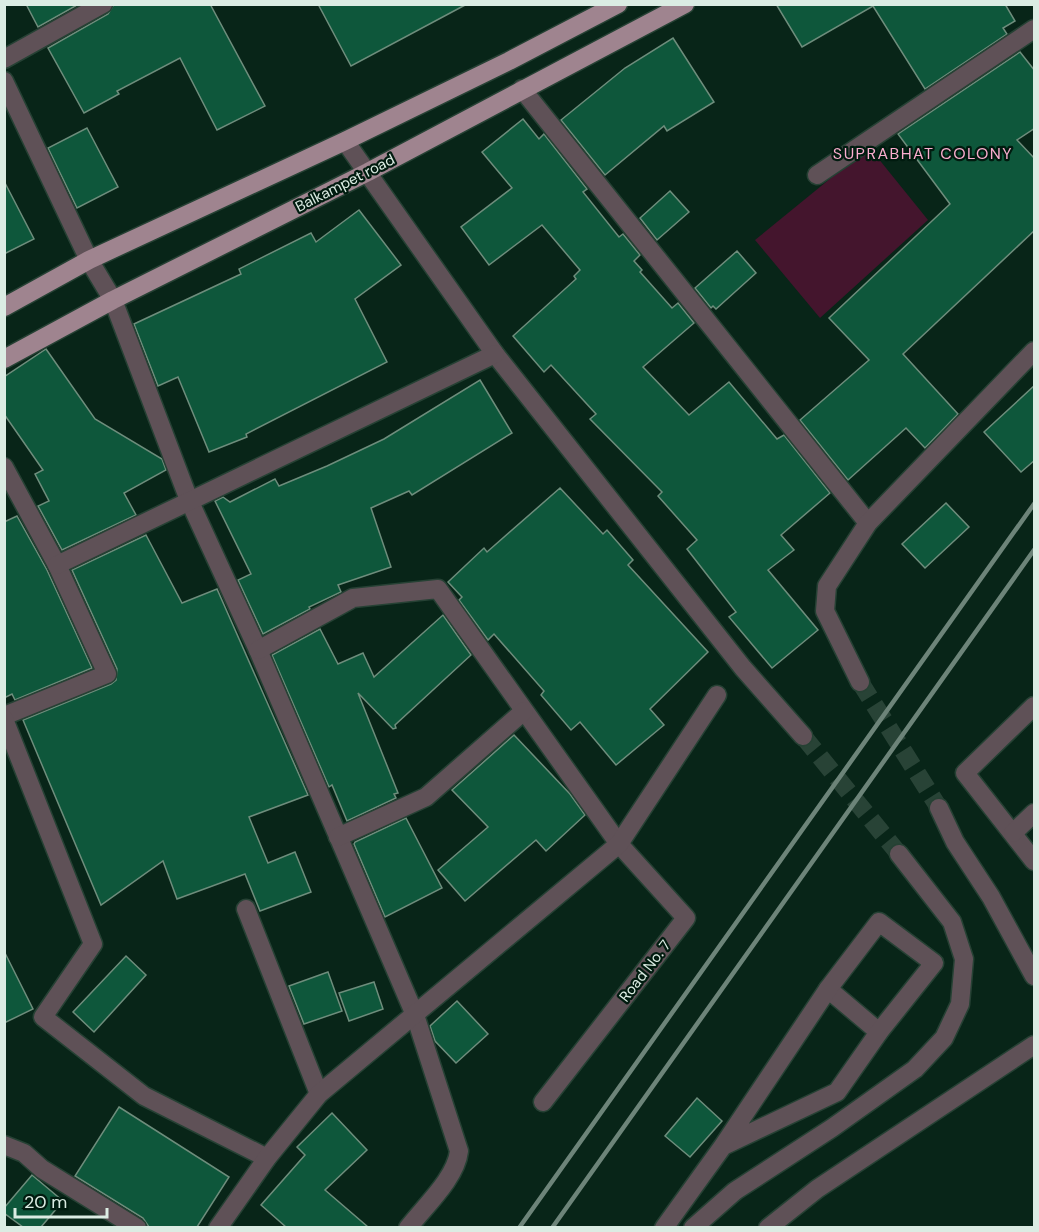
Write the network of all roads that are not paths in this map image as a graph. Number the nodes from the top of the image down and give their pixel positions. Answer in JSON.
{"nodes":[{"id":1,"x":103,"y":4,"type":"edge"},
{"id":2,"x":618,"y":4,"type":"edge"},
{"id":3,"x":685,"y":4,"type":"edge"},
{"id":4,"x":1035,"y":29,"type":"edge"},
{"id":5,"x":4,"y":59,"type":"edge"},
{"id":6,"x":4,"y":81,"type":"edge"},
{"id":7,"x":522,"y":89,"type":"junction"},
{"id":8,"x":345,"y":141,"type":"junction"},
{"id":9,"x":368,"y":172,"type":"junction"},
{"id":10,"x":817,"y":175,"type":"dead end"},
{"id":11,"x":89,"y":260,"type":"junction"},
{"id":12,"x":113,"y":300,"type":"junction"},
{"id":13,"x":4,"y":307,"type":"edge"},
{"id":14,"x":1035,"y":351,"type":"edge"},
{"id":15,"x":495,"y":354,"type":"junction"},
{"id":16,"x":4,"y":359,"type":"edge"},
{"id":17,"x":4,"y":467,"type":"edge"},
{"id":18,"x":189,"y":500,"type":"junction"},
{"id":19,"x":868,"y":523,"type":"junction"},
{"id":20,"x":57,"y":565,"type":"junction"},
{"id":21,"x":258,"y":650,"type":"junction"},
{"id":22,"x":860,"y":682,"type":"tunnel mouth"},
{"id":23,"x":717,"y":695,"type":"dead end"},
{"id":24,"x":1035,"y":705,"type":"edge"},
{"id":25,"x":524,"y":711,"type":"junction"},
{"id":26,"x":4,"y":718,"type":"edge"},
{"id":27,"x":803,"y":736,"type":"tunnel mouth"},
{"id":28,"x":939,"y":808,"type":"tunnel mouth"},
{"id":29,"x":1035,"y":813,"type":"edge"},
{"id":30,"x":1013,"y":833,"type":"junction"},
{"id":31,"x":339,"y":837,"type":"junction"},
{"id":32,"x":619,"y":844,"type":"junction"},
{"id":33,"x":899,"y":854,"type":"tunnel mouth"},
{"id":34,"x":1035,"y":861,"type":"edge"},
{"id":35,"x":246,"y":909,"type":"dead end"},
{"id":36,"x":1035,"y":976,"type":"edge"},
{"id":37,"x":828,"y":989,"type":"junction"},
{"id":38,"x":415,"y":1015,"type":"junction"},
{"id":39,"x":879,"y":1032,"type":"junction"},
{"id":40,"x":1035,"y":1045,"type":"edge"},
{"id":41,"x":319,"y":1094,"type":"junction"},
{"id":42,"x":543,"y":1102,"type":"dead end"},
{"id":43,"x":4,"y":1145,"type":"edge"},
{"id":44,"x":723,"y":1146,"type":"junction"},
{"id":45,"x":267,"y":1158,"type":"junction"},
{"id":46,"x":137,"y":1227,"type":"edge"},
{"id":47,"x":218,"y":1227,"type":"edge"},
{"id":48,"x":408,"y":1227,"type":"edge"},
{"id":49,"x":664,"y":1227,"type":"edge"},
{"id":50,"x":693,"y":1227,"type":"edge"},
{"id":51,"x":768,"y":1227,"type":"edge"}],
"edges":[{"from":1,"to":5,"type":"street"},
{"from":2,"to":8,"type":"main road"},
{"from":3,"to":7,"type":"main road","name":"Balkampet road"},
{"from":4,"to":10,"type":"street"},
{"from":6,"to":11,"type":"street"},
{"from":7,"to":9,"type":"main road","name":"Balkampet road"},
{"from":7,"to":19,"type":"street"},
{"from":8,"to":9,"type":"street"},
{"from":8,"to":11,"type":"main road"},
{"from":9,"to":12,"type":"main road","name":"Balkampet road"},
{"from":9,"to":15,"type":"street"},
{"from":11,"to":12,"type":"street"},
{"from":11,"to":13,"type":"main road"},
{"from":12,"to":16,"type":"main road","name":"Balkampet road"},
{"from":12,"to":18,"type":"street"},
{"from":14,"to":19,"type":"street"},
{"from":15,"to":18,"type":"street"},
{"from":15,"to":27,"type":"street"},
{"from":17,"to":20,"type":"street"},
{"from":18,"to":20,"type":"street"},
{"from":18,"to":21,"type":"street"},
{"from":19,"to":22,"type":"street"},
{"from":20,"to":26,"type":"street"},
{"from":21,"to":25,"type":"street"},
{"from":21,"to":31,"type":"street"},
{"from":23,"to":32,"type":"street"},
{"from":24,"to":30,"type":"street"},
{"from":25,"to":31,"type":"street"},
{"from":25,"to":32,"type":"street"},
{"from":26,"to":45,"type":"street"},
{"from":28,"to":36,"type":"street"},
{"from":29,"to":30,"type":"street"},
{"from":30,"to":34,"type":"street"},
{"from":31,"to":38,"type":"street"},
{"from":32,"to":38,"type":"street"},
{"from":32,"to":42,"type":"street","name":"Road No. 7"},
{"from":33,"to":50,"type":"street"},
{"from":35,"to":41,"type":"street"},
{"from":37,"to":39,"type":"street"},
{"from":37,"to":39,"type":"street"},
{"from":37,"to":44,"type":"street"},
{"from":38,"to":41,"type":"street"},
{"from":38,"to":48,"type":"street"},
{"from":39,"to":44,"type":"street"},
{"from":40,"to":51,"type":"street"},
{"from":41,"to":45,"type":"street"},
{"from":43,"to":46,"type":"street"},
{"from":44,"to":49,"type":"street"},
{"from":45,"to":47,"type":"street"}]}
